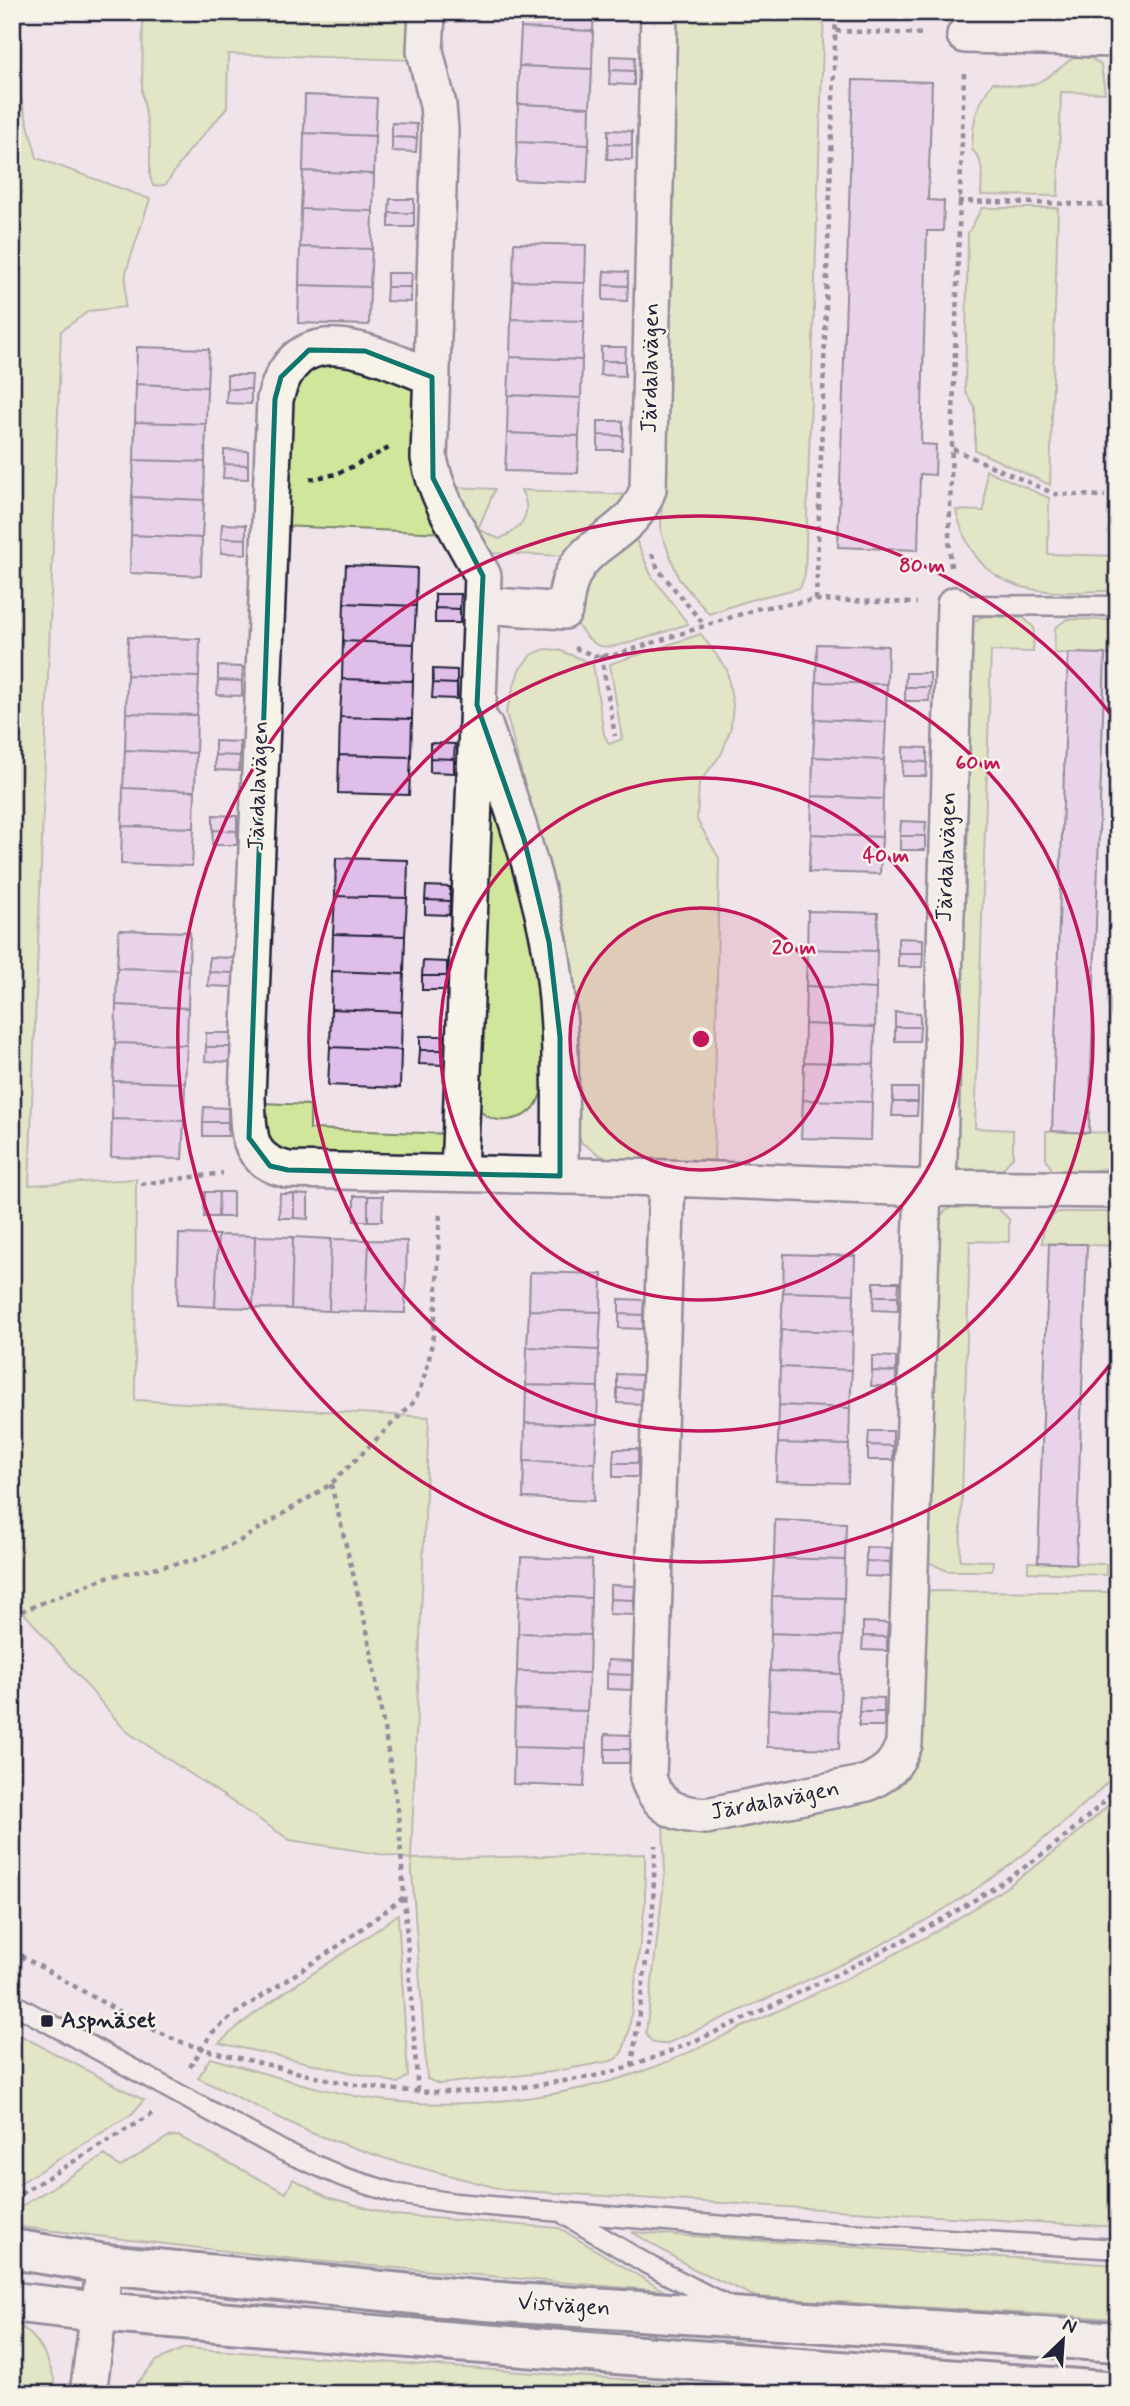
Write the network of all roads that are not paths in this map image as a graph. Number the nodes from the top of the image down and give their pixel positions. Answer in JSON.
{"nodes":[{"id":1,"x":427,"y":12,"type":"edge"},
{"id":2,"x":659,"y":12,"type":"edge"},
{"id":3,"x":965,"y":35,"type":"road end"},
{"id":4,"x":1118,"y":39,"type":"edge"},
{"id":5,"x":432,"y":377,"type":"junction"},
{"id":6,"x":483,"y":605,"type":"junction"},
{"id":7,"x":955,"y":605,"type":"joint"},
{"id":8,"x":1118,"y":606,"type":"edge"},
{"id":9,"x":477,"y":705,"type":"junction"},
{"id":10,"x":451,"y":1173,"type":"junction"},
{"id":11,"x":560,"y":1176,"type":"junction"},
{"id":12,"x":667,"y":1178,"type":"junction"},
{"id":13,"x":931,"y":1188,"type":"junction"},
{"id":14,"x":1118,"y":1189,"type":"edge"},
{"id":15,"x":12,"y":2003,"type":"edge"},
{"id":16,"x":562,"y":2214,"type":"junction"},
{"id":17,"x":12,"y":2249,"type":"edge"},
{"id":18,"x":1118,"y":2249,"type":"edge"},
{"id":19,"x":105,"y":2264,"type":"junction"},
{"id":20,"x":12,"y":2302,"type":"edge"},
{"id":21,"x":99,"y":2312,"type":"junction"},
{"id":22,"x":751,"y":2318,"type":"junction"},
{"id":23,"x":1118,"y":2342,"type":"edge"},
{"id":24,"x":1118,"y":2392,"type":"edge"},
{"id":25,"x":88,"y":2394,"type":"edge"}],
"edges":[{"from":1,"to":5,"type":"street"},
{"from":2,"to":6,"type":"street","name":"Järdalavägen"},
{"from":3,"to":4,"type":"street"},
{"from":5,"to":6,"type":"street"},
{"from":5,"to":10,"type":"street","name":"Järdalavägen"},
{"from":6,"to":9,"type":"street"},
{"from":7,"to":8,"type":"lane"},
{"from":7,"to":13,"type":"street","name":"Järdalavägen"},
{"from":9,"to":10,"type":"street"},
{"from":9,"to":11,"type":"street"},
{"from":10,"to":11,"type":"street"},
{"from":11,"to":12,"type":"street"},
{"from":12,"to":13,"type":"street"},
{"from":12,"to":13,"type":"street","name":"Järdalavägen"},
{"from":13,"to":14,"type":"street"},
{"from":15,"to":16,"type":"lane"},
{"from":16,"to":18,"type":"lane"},
{"from":16,"to":22,"type":"lane"},
{"from":17,"to":19,"type":"main road","name":"Vistvägen"},
{"from":19,"to":21,"type":"street"},
{"from":19,"to":22,"type":"main road","name":"Vistvägen"},
{"from":20,"to":21,"type":"main road","name":"Vistvägen"},
{"from":21,"to":24,"type":"main road","name":"Vistvägen"},
{"from":21,"to":25,"type":"street"},
{"from":22,"to":23,"type":"main road","name":"Vistvägen"}]}
